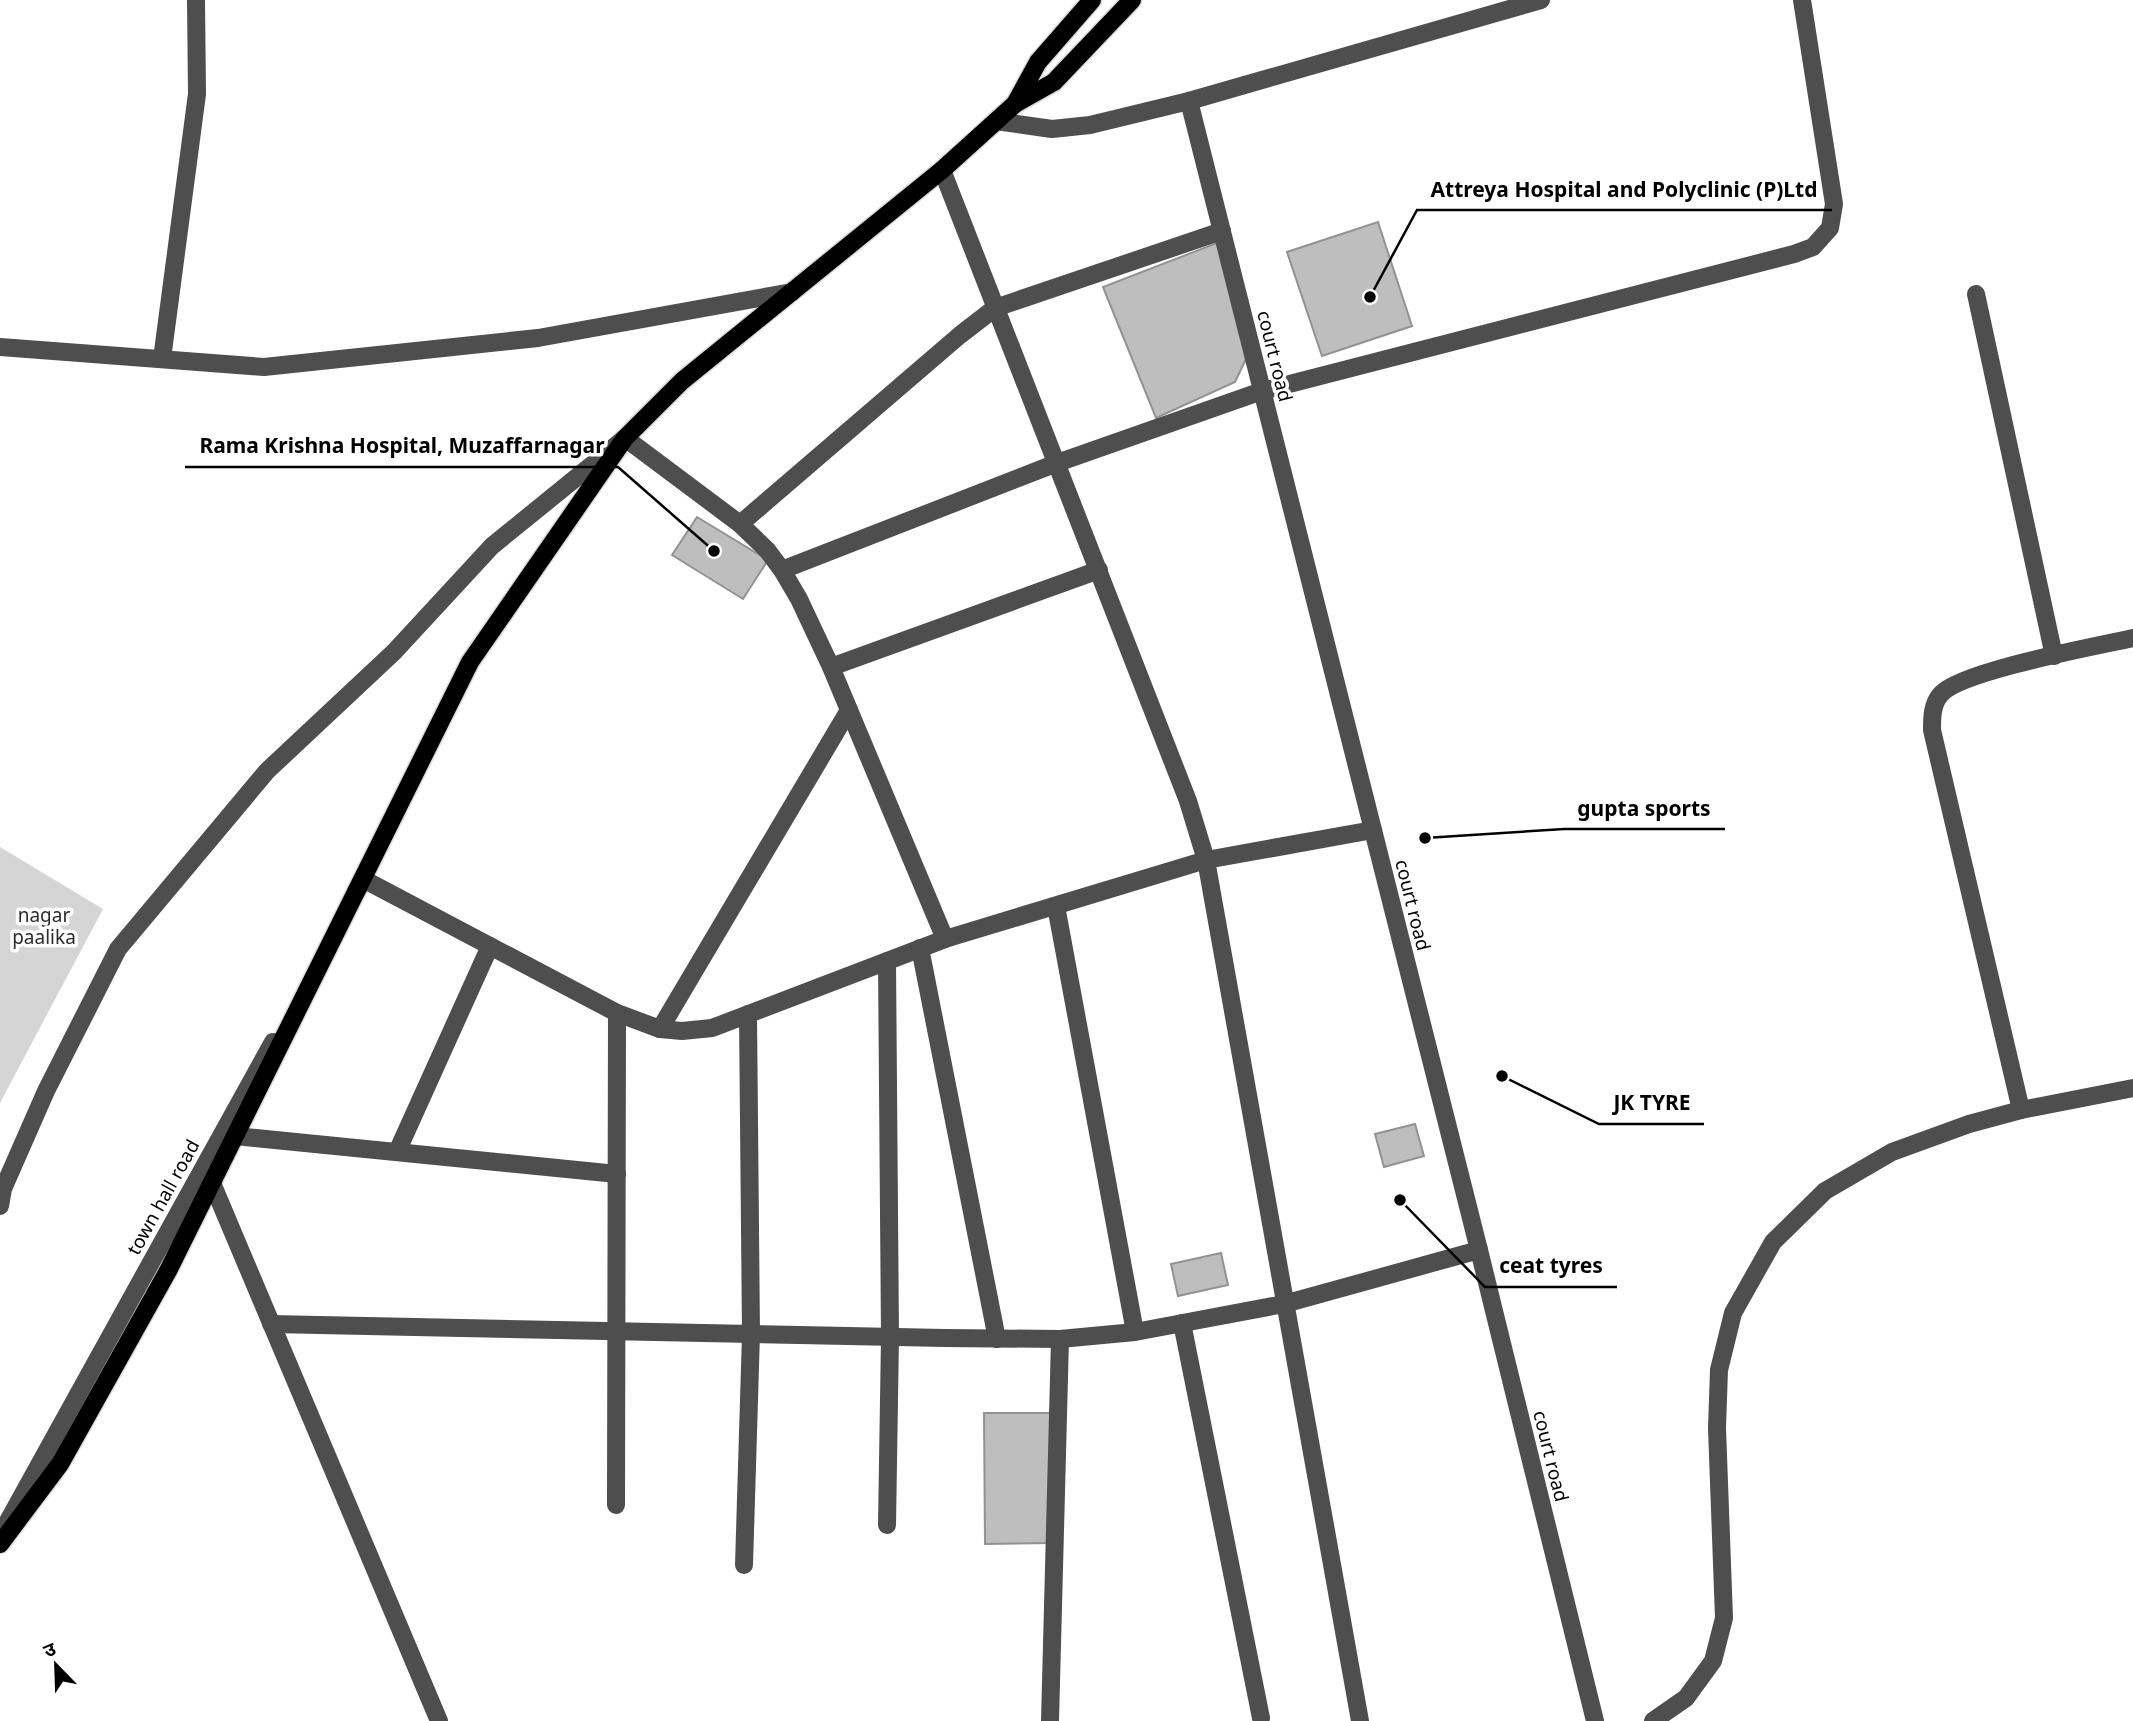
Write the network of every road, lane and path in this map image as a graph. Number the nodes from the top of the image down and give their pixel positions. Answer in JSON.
{"nodes":[{"id":1,"x":196,"y":0,"type":"edge"},
{"id":2,"x":1092,"y":0,"type":"edge"},
{"id":3,"x":1132,"y":0,"type":"edge"},
{"id":4,"x":1541,"y":0,"type":"edge"},
{"id":5,"x":1802,"y":0,"type":"edge"},
{"id":6,"x":1189,"y":100,"type":"junction"},
{"id":7,"x":1015,"y":104,"type":"junction"},
{"id":8,"x":996,"y":121,"type":"junction"},
{"id":9,"x":942,"y":170,"type":"junction"},
{"id":10,"x":1222,"y":231,"type":"junction"},
{"id":11,"x":792,"y":292,"type":"junction"},
{"id":12,"x":1976,"y":295,"type":"dead end"},
{"id":13,"x":995,"y":308,"type":"junction"},
{"id":14,"x":0,"y":346,"type":"edge"},
{"id":15,"x":162,"y":359,"type":"junction"},
{"id":16,"x":1262,"y":391,"type":"junction"},
{"id":17,"x":625,"y":438,"type":"junction"},
{"id":18,"x":1057,"y":463,"type":"junction"},
{"id":19,"x":740,"y":524,"type":"junction"},
{"id":20,"x":782,"y":570,"type":"junction"},
{"id":21,"x":1099,"y":570,"type":"junction"},
{"id":22,"x":2133,"y":638,"type":"edge"},
{"id":23,"x":2054,"y":656,"type":"junction"},
{"id":24,"x":831,"y":667,"type":"junction"},
{"id":25,"x":849,"y":710,"type":"junction"},
{"id":26,"x":1373,"y":830,"type":"junction"},
{"id":27,"x":1206,"y":860,"type":"junction"},
{"id":28,"x":363,"y":879,"type":"junction"},
{"id":29,"x":1056,"y":906,"type":"junction"},
{"id":30,"x":945,"y":939,"type":"junction"},
{"id":31,"x":491,"y":946,"type":"junction"},
{"id":32,"x":920,"y":948,"type":"junction"},
{"id":33,"x":887,"y":961,"type":"junction"},
{"id":34,"x":617,"y":1013,"type":"junction"},
{"id":35,"x":748,"y":1014,"type":"junction"},
{"id":36,"x":660,"y":1029,"type":"junction"},
{"id":37,"x":2133,"y":1088,"type":"edge"},
{"id":38,"x":2021,"y":1110,"type":"junction"},
{"id":39,"x":235,"y":1136,"type":"junction"},
{"id":40,"x":397,"y":1152,"type":"junction"},
{"id":41,"x":617,"y":1174,"type":"junction"},
{"id":42,"x":212,"y":1183,"type":"junction"},
{"id":43,"x":0,"y":1206,"type":"edge"},
{"id":44,"x":1479,"y":1250,"type":"junction"},
{"id":45,"x":1284,"y":1304,"type":"junction"},
{"id":46,"x":1182,"y":1323,"type":"junction"},
{"id":47,"x":271,"y":1324,"type":"junction"},
{"id":48,"x":617,"y":1331,"type":"junction"},
{"id":49,"x":1135,"y":1332,"type":"junction"},
{"id":50,"x":751,"y":1334,"type":"junction"},
{"id":51,"x":890,"y":1337,"type":"junction"},
{"id":52,"x":997,"y":1339,"type":"junction"},
{"id":53,"x":1060,"y":1339,"type":"junction"},
{"id":54,"x":616,"y":1505,"type":"dead end"},
{"id":55,"x":887,"y":1525,"type":"dead end"},
{"id":56,"x":0,"y":1536,"type":"edge"},
{"id":57,"x":0,"y":1544,"type":"edge"},
{"id":58,"x":744,"y":1565,"type":"dead end"},
{"id":59,"x":1261,"y":1718,"type":"dead end"},
{"id":60,"x":439,"y":1721,"type":"edge"},
{"id":61,"x":1050,"y":1721,"type":"edge"},
{"id":62,"x":1360,"y":1721,"type":"edge"},
{"id":63,"x":1595,"y":1721,"type":"edge"},
{"id":64,"x":1653,"y":1721,"type":"edge"}],
"edges":[{"from":1,"to":15,"type":"street"},
{"from":2,"to":7,"type":"main road"},
{"from":3,"to":7,"type":"main road"},
{"from":4,"to":6,"type":"street"},
{"from":5,"to":16,"type":"street"},
{"from":6,"to":8,"type":"street"},
{"from":6,"to":10,"type":"street","name":"court road"},
{"from":7,"to":8,"type":"main road"},
{"from":8,"to":9,"type":"main road"},
{"from":9,"to":11,"type":"main road"},
{"from":9,"to":13,"type":"street"},
{"from":10,"to":13,"type":"street"},
{"from":10,"to":16,"type":"street","name":"court road"},
{"from":11,"to":15,"type":"street"},
{"from":11,"to":17,"type":"main road"},
{"from":12,"to":23,"type":"street"},
{"from":13,"to":18,"type":"street"},
{"from":13,"to":19,"type":"street"},
{"from":14,"to":15,"type":"street"},
{"from":16,"to":18,"type":"street"},
{"from":16,"to":26,"type":"street","name":"court road"},
{"from":17,"to":19,"type":"street"},
{"from":17,"to":28,"type":"main road"},
{"from":17,"to":43,"type":"street"},
{"from":18,"to":20,"type":"street"},
{"from":18,"to":21,"type":"street"},
{"from":19,"to":20,"type":"street"},
{"from":20,"to":24,"type":"street"},
{"from":21,"to":24,"type":"street"},
{"from":21,"to":27,"type":"street"},
{"from":22,"to":23,"type":"street"},
{"from":23,"to":38,"type":"street"},
{"from":24,"to":25,"type":"street"},
{"from":25,"to":30,"type":"street"},
{"from":25,"to":36,"type":"street"},
{"from":26,"to":27,"type":"street"},
{"from":26,"to":44,"type":"street","name":"court road"},
{"from":27,"to":29,"type":"street"},
{"from":27,"to":45,"type":"street"},
{"from":28,"to":31,"type":"street"},
{"from":28,"to":39,"type":"main road"},
{"from":28,"to":56,"type":"street","name":"town hall road"},
{"from":29,"to":30,"type":"street"},
{"from":29,"to":49,"type":"street"},
{"from":30,"to":32,"type":"street"},
{"from":31,"to":34,"type":"street"},
{"from":31,"to":40,"type":"street"},
{"from":32,"to":33,"type":"street"},
{"from":32,"to":52,"type":"street"},
{"from":33,"to":35,"type":"street"},
{"from":33,"to":51,"type":"street"},
{"from":34,"to":36,"type":"street"},
{"from":34,"to":41,"type":"street"},
{"from":35,"to":36,"type":"street"},
{"from":35,"to":50,"type":"street"},
{"from":37,"to":38,"type":"street"},
{"from":38,"to":64,"type":"street"},
{"from":39,"to":40,"type":"street"},
{"from":39,"to":42,"type":"main road"},
{"from":40,"to":41,"type":"street"},
{"from":41,"to":48,"type":"street"},
{"from":42,"to":47,"type":"street"},
{"from":42,"to":57,"type":"main road"},
{"from":44,"to":45,"type":"street"},
{"from":44,"to":63,"type":"street","name":"court road"},
{"from":45,"to":46,"type":"street"},
{"from":45,"to":62,"type":"street"},
{"from":46,"to":49,"type":"street"},
{"from":46,"to":59,"type":"street"},
{"from":47,"to":48,"type":"street"},
{"from":47,"to":60,"type":"street"},
{"from":48,"to":50,"type":"street"},
{"from":48,"to":54,"type":"street"},
{"from":49,"to":53,"type":"street"},
{"from":50,"to":51,"type":"street"},
{"from":50,"to":58,"type":"street"},
{"from":51,"to":52,"type":"street"},
{"from":51,"to":55,"type":"street"},
{"from":52,"to":53,"type":"street"},
{"from":53,"to":61,"type":"street"}]}
